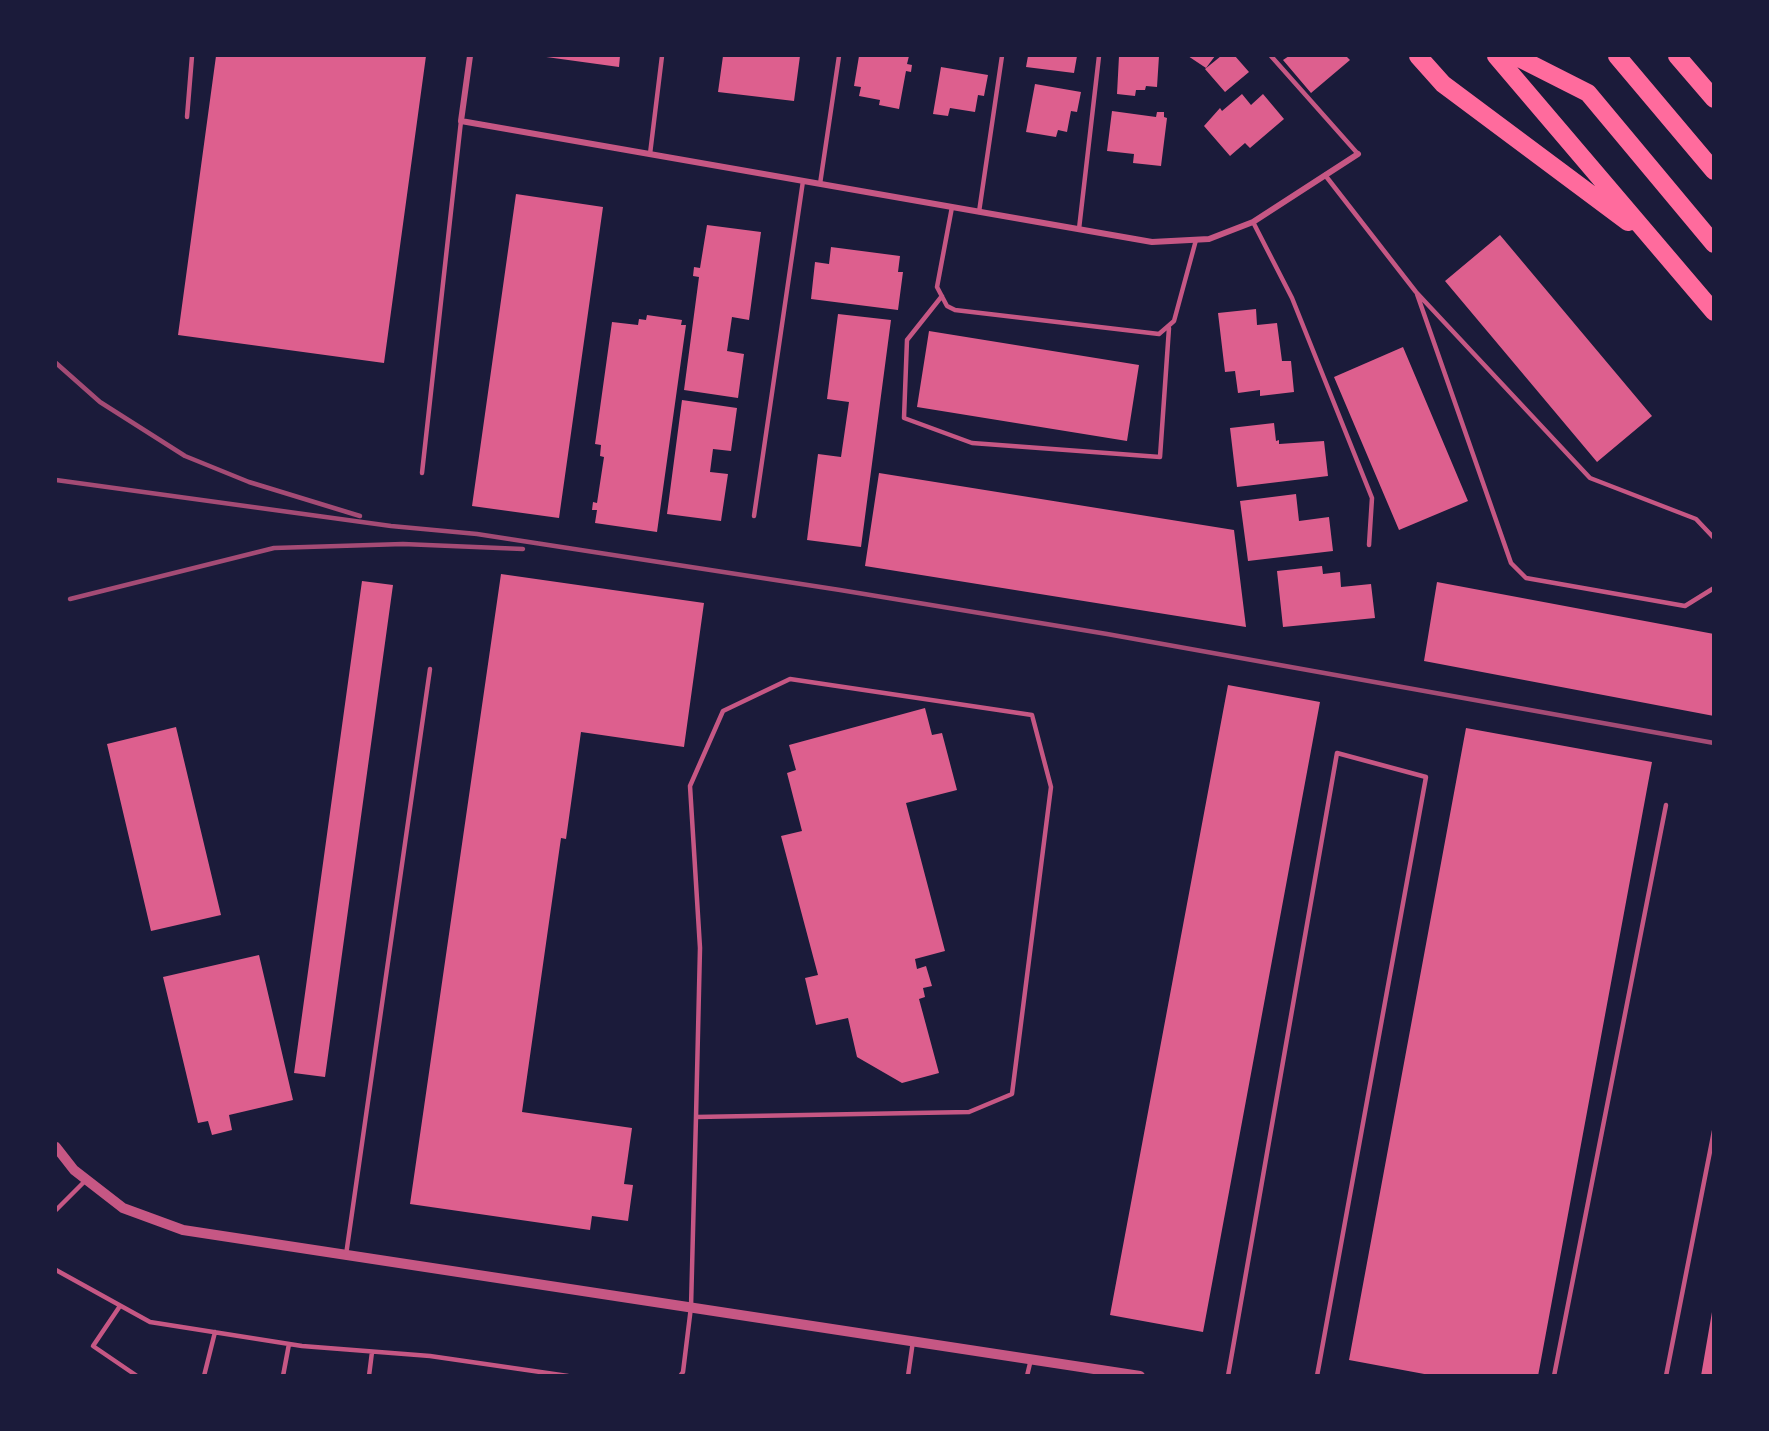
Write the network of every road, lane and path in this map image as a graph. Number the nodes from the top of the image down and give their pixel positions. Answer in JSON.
{"nodes":[{"id":1,"x":192,"y":56,"type":"edge"},
{"id":2,"x":470,"y":56,"type":"edge"},
{"id":3,"x":662,"y":56,"type":"edge"},
{"id":4,"x":839,"y":56,"type":"edge"},
{"id":5,"x":1002,"y":56,"type":"edge"},
{"id":6,"x":1100,"y":56,"type":"edge"},
{"id":7,"x":1271,"y":56,"type":"edge"},
{"id":8,"x":1418,"y":56,"type":"edge"},
{"id":9,"x":1496,"y":56,"type":"edge"},
{"id":10,"x":1515,"y":56,"type":"edge"},
{"id":11,"x":1617,"y":56,"type":"edge"},
{"id":12,"x":1677,"y":56,"type":"edge"},
{"id":13,"x":1713,"y":99,"type":"edge"},
{"id":14,"x":187,"y":117,"type":"dead end"},
{"id":15,"x":461,"y":121,"type":"junction"},
{"id":16,"x":650,"y":154,"type":"junction"},
{"id":17,"x":1358,"y":154,"type":"joint"},
{"id":18,"x":1713,"y":171,"type":"edge"},
{"id":19,"x":1325,"y":175,"type":"junction"},
{"id":20,"x":803,"y":181,"type":"junction"},
{"id":21,"x":820,"y":184,"type":"junction"},
{"id":22,"x":952,"y":207,"type":"junction"},
{"id":23,"x":979,"y":212,"type":"junction"},
{"id":24,"x":1253,"y":222,"type":"junction"},
{"id":25,"x":1079,"y":229,"type":"junction"},
{"id":26,"x":1196,"y":240,"type":"junction"},
{"id":27,"x":1656,"y":243,"type":"junction"},
{"id":28,"x":1713,"y":244,"type":"edge"},
{"id":29,"x":1416,"y":292,"type":"junction"},
{"id":30,"x":942,"y":296,"type":"junction"},
{"id":31,"x":1713,"y":312,"type":"edge"},
{"id":32,"x":1169,"y":328,"type":"junction"},
{"id":33,"x":422,"y":473,"type":"dead end"},
{"id":34,"x":754,"y":516,"type":"dead end"},
{"id":35,"x":1713,"y":538,"type":"edge"},
{"id":36,"x":1369,"y":545,"type":"dead end"},
{"id":37,"x":1713,"y":588,"type":"edge"},
{"id":38,"x":430,"y":669,"type":"dead end"},
{"id":39,"x":1666,"y":805,"type":"dead end"},
{"id":40,"x":696,"y":1117,"type":"junction"},
{"id":41,"x":1713,"y":1131,"type":"edge"},
{"id":42,"x":56,"y":1147,"type":"edge"},
{"id":43,"x":86,"y":1180,"type":"junction"},
{"id":44,"x":56,"y":1210,"type":"edge"},
{"id":45,"x":346,"y":1255,"type":"junction"},
{"id":46,"x":56,"y":1270,"type":"edge"},
{"id":47,"x":120,"y":1306,"type":"junction"},
{"id":48,"x":691,"y":1307,"type":"junction"},
{"id":49,"x":214,"y":1332,"type":"junction"},
{"id":50,"x":913,"y":1341,"type":"junction"},
{"id":51,"x":289,"y":1344,"type":"junction"},
{"id":52,"x":372,"y":1352,"type":"junction"},
{"id":53,"x":1031,"y":1359,"type":"junction"},
{"id":54,"x":137,"y":1376,"type":"edge"},
{"id":55,"x":204,"y":1376,"type":"edge"},
{"id":56,"x":284,"y":1376,"type":"edge"},
{"id":57,"x":369,"y":1376,"type":"edge"},
{"id":58,"x":568,"y":1376,"type":"edge"},
{"id":59,"x":680,"y":1376,"type":"edge"},
{"id":60,"x":908,"y":1376,"type":"edge"},
{"id":61,"x":1027,"y":1376,"type":"edge"},
{"id":62,"x":1140,"y":1376,"type":"edge"},
{"id":63,"x":1228,"y":1376,"type":"edge"},
{"id":64,"x":1317,"y":1376,"type":"edge"},
{"id":65,"x":1554,"y":1376,"type":"edge"},
{"id":66,"x":1666,"y":1376,"type":"edge"}],
"edges":[{"from":1,"to":14,"type":"lane"},
{"from":2,"to":15,"type":"street"},
{"from":3,"to":16,"type":"lane"},
{"from":4,"to":21,"type":"lane"},
{"from":5,"to":23,"type":"lane"},
{"from":6,"to":25,"type":"lane"},
{"from":7,"to":17,"type":"lane"},
{"from":8,"to":27,"type":"highway"},
{"from":9,"to":27,"type":"highway"},
{"from":10,"to":28,"type":"highway"},
{"from":11,"to":18,"type":"highway"},
{"from":12,"to":13,"type":"highway"},
{"from":15,"to":16,"type":"street"},
{"from":15,"to":33,"type":"lane"},
{"from":16,"to":20,"type":"street"},
{"from":17,"to":19,"type":"street"},
{"from":19,"to":24,"type":"street"},
{"from":19,"to":29,"type":"lane"},
{"from":20,"to":21,"type":"street"},
{"from":20,"to":34,"type":"lane"},
{"from":21,"to":22,"type":"street"},
{"from":22,"to":23,"type":"street"},
{"from":22,"to":30,"type":"lane"},
{"from":23,"to":25,"type":"street"},
{"from":24,"to":26,"type":"street"},
{"from":24,"to":36,"type":"lane"},
{"from":25,"to":26,"type":"street"},
{"from":26,"to":32,"type":"lane"},
{"from":27,"to":31,"type":"highway"},
{"from":29,"to":35,"type":"lane"},
{"from":29,"to":37,"type":"lane"},
{"from":30,"to":32,"type":"lane"},
{"from":30,"to":32,"type":"lane"},
{"from":38,"to":45,"type":"lane"},
{"from":39,"to":65,"type":"lane"},
{"from":40,"to":40,"type":"lane"},
{"from":40,"to":48,"type":"lane"},
{"from":41,"to":66,"type":"lane"},
{"from":42,"to":43,"type":"street"},
{"from":43,"to":44,"type":"lane"},
{"from":43,"to":45,"type":"street"},
{"from":45,"to":48,"type":"street"},
{"from":46,"to":47,"type":"lane"},
{"from":47,"to":49,"type":"lane"},
{"from":47,"to":54,"type":"lane"},
{"from":48,"to":50,"type":"street"},
{"from":48,"to":59,"type":"lane"},
{"from":49,"to":51,"type":"lane"},
{"from":49,"to":55,"type":"lane"},
{"from":50,"to":53,"type":"street"},
{"from":50,"to":60,"type":"lane"},
{"from":51,"to":52,"type":"lane"},
{"from":51,"to":56,"type":"lane"},
{"from":52,"to":57,"type":"lane"},
{"from":52,"to":58,"type":"lane"},
{"from":53,"to":61,"type":"lane"},
{"from":53,"to":62,"type":"street"},
{"from":63,"to":64,"type":"lane"}]}
